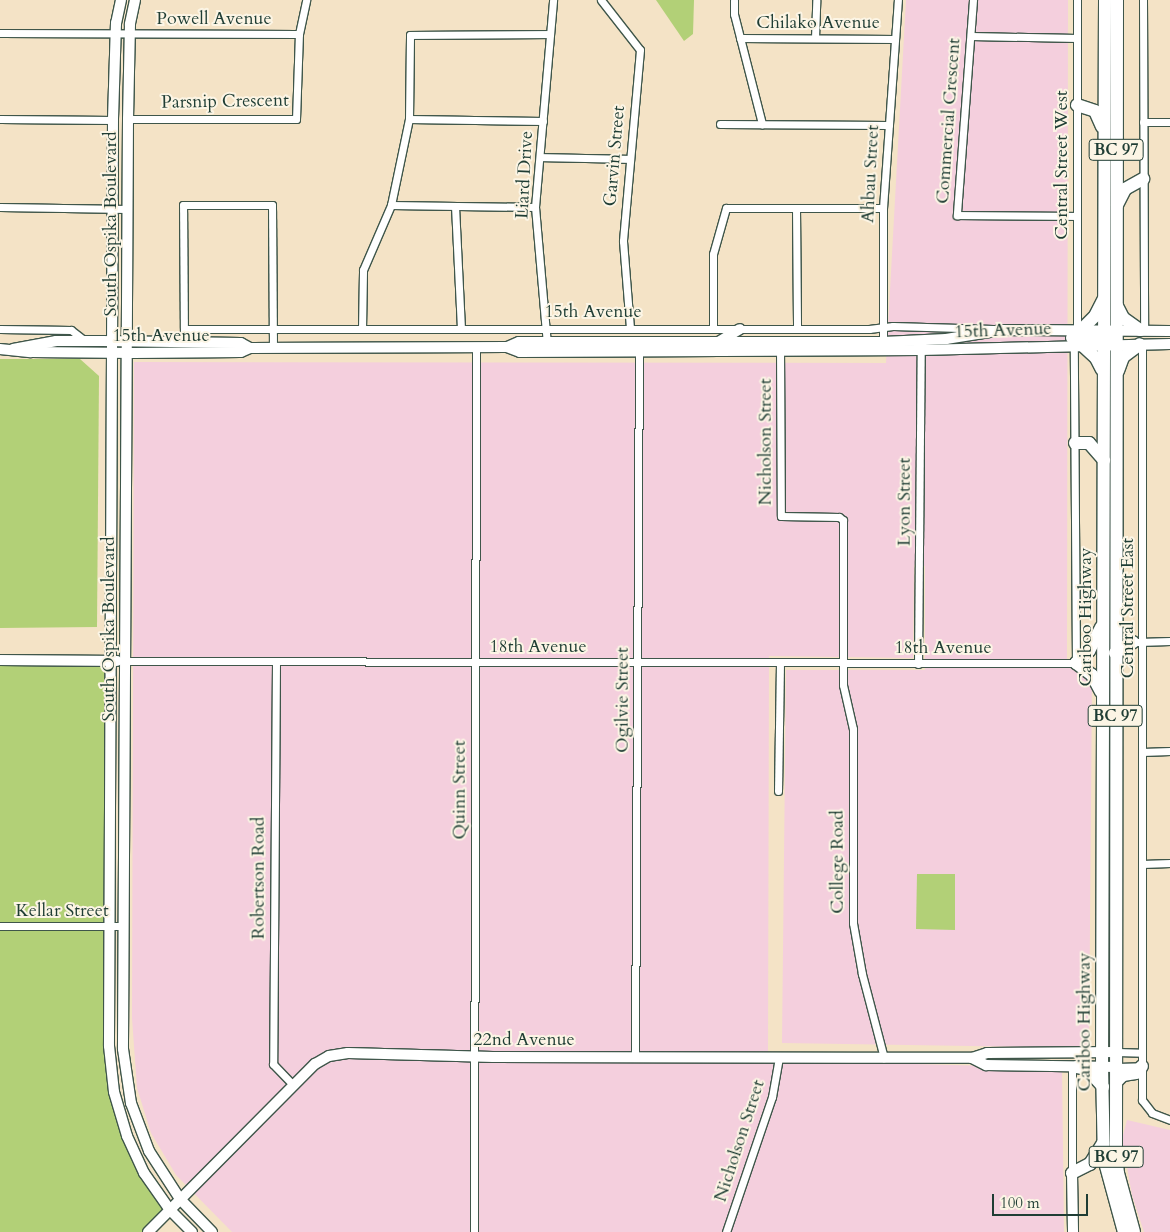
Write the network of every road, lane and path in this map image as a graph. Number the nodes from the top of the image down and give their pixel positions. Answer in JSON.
{"nodes":[{"id":1,"x":121,"y":0,"type":"edge"},
{"id":2,"x":135,"y":0,"type":"edge"},
{"id":3,"x":306,"y":0,"type":"edge"},
{"id":4,"x":553,"y":0,"type":"edge"},
{"id":5,"x":601,"y":0,"type":"edge"},
{"id":6,"x":734,"y":0,"type":"edge"},
{"id":7,"x":816,"y":0,"type":"edge"},
{"id":8,"x":898,"y":0,"type":"edge"},
{"id":9,"x":973,"y":0,"type":"edge"},
{"id":10,"x":1077,"y":0,"type":"edge"},
{"id":11,"x":1105,"y":0,"type":"edge"},
{"id":12,"x":1117,"y":0,"type":"edge"},
{"id":13,"x":1143,"y":0,"type":"edge"},
{"id":14,"x":0,"y":33,"type":"edge"},
{"id":15,"x":116,"y":33,"type":"junction"},
{"id":16,"x":129,"y":33,"type":"junction"},
{"id":17,"x":299,"y":34,"type":"junction"},
{"id":18,"x":550,"y":34,"type":"junction"},
{"id":19,"x":971,"y":36,"type":"junction"},
{"id":20,"x":740,"y":38,"type":"junction"},
{"id":21,"x":815,"y":38,"type":"junction"},
{"id":22,"x":1076,"y":38,"type":"junction"},
{"id":23,"x":895,"y":39,"type":"junction"},
{"id":24,"x":1076,"y":105,"type":"junction"},
{"id":25,"x":0,"y":119,"type":"edge"},
{"id":26,"x":128,"y":119,"type":"junction"},
{"id":27,"x":113,"y":120,"type":"junction"},
{"id":28,"x":409,"y":120,"type":"junction"},
{"id":29,"x":543,"y":121,"type":"junction"},
{"id":30,"x":1143,"y":122,"type":"junction"},
{"id":31,"x":1170,"y":122,"type":"edge"},
{"id":32,"x":720,"y":124,"type":"dead end"},
{"id":33,"x":762,"y":124,"type":"junction"},
{"id":34,"x":889,"y":125,"type":"junction"},
{"id":35,"x":1104,"y":139,"type":"junction"},
{"id":36,"x":540,"y":157,"type":"junction"},
{"id":37,"x":630,"y":159,"type":"junction"},
{"id":38,"x":1143,"y":179,"type":"junction"},
{"id":39,"x":391,"y":205,"type":"junction"},
{"id":40,"x":455,"y":206,"type":"junction"},
{"id":41,"x":0,"y":207,"type":"edge"},
{"id":42,"x":535,"y":207,"type":"junction"},
{"id":43,"x":796,"y":208,"type":"junction"},
{"id":44,"x":883,"y":208,"type":"junction"},
{"id":45,"x":113,"y":210,"type":"junction"},
{"id":46,"x":127,"y":210,"type":"junction"},
{"id":47,"x":1116,"y":210,"type":"junction"},
{"id":48,"x":1076,"y":216,"type":"junction"},
{"id":49,"x":1104,"y":293,"type":"junction"},
{"id":50,"x":1115,"y":300,"type":"junction"},
{"id":51,"x":883,"y":327,"type":"junction"},
{"id":52,"x":545,"y":328,"type":"junction"},
{"id":53,"x":630,"y":328,"type":"junction"},
{"id":54,"x":0,"y":329,"type":"edge"},
{"id":55,"x":184,"y":329,"type":"junction"},
{"id":56,"x":272,"y":329,"type":"junction"},
{"id":57,"x":362,"y":329,"type":"junction"},
{"id":58,"x":461,"y":329,"type":"junction"},
{"id":59,"x":713,"y":329,"type":"junction"},
{"id":60,"x":740,"y":329,"type":"junction"},
{"id":61,"x":797,"y":329,"type":"junction"},
{"id":62,"x":1002,"y":330,"type":"junction"},
{"id":63,"x":1142,"y":330,"type":"junction"},
{"id":64,"x":1170,"y":330,"type":"edge"},
{"id":65,"x":1077,"y":338,"type":"junction"},
{"id":66,"x":1109,"y":338,"type":"junction"},
{"id":67,"x":85,"y":341,"type":"junction"},
{"id":68,"x":112,"y":341,"type":"junction"},
{"id":69,"x":126,"y":341,"type":"junction"},
{"id":70,"x":184,"y":341,"type":"junction"},
{"id":71,"x":718,"y":342,"type":"junction"},
{"id":72,"x":1141,"y":344,"type":"junction"},
{"id":73,"x":1170,"y":344,"type":"edge"},
{"id":74,"x":921,"y":345,"type":"junction"},
{"id":75,"x":883,"y":346,"type":"junction"},
{"id":76,"x":547,"y":347,"type":"junction"},
{"id":77,"x":640,"y":347,"type":"junction"},
{"id":78,"x":780,"y":347,"type":"junction"},
{"id":79,"x":250,"y":348,"type":"junction"},
{"id":80,"x":272,"y":348,"type":"junction"},
{"id":81,"x":476,"y":348,"type":"junction"},
{"id":82,"x":0,"y":349,"type":"edge"},
{"id":83,"x":13,"y":349,"type":"junction"},
{"id":84,"x":112,"y":353,"type":"junction"},
{"id":85,"x":126,"y":353,"type":"junction"},
{"id":86,"x":1110,"y":381,"type":"junction"},
{"id":87,"x":1104,"y":423,"type":"junction"},
{"id":88,"x":1075,"y":443,"type":"junction"},
{"id":89,"x":1088,"y":443,"type":"junction"},
{"id":90,"x":1104,"y":460,"type":"junction"},
{"id":91,"x":1104,"y":618,"type":"junction"},
{"id":92,"x":1115,"y":631,"type":"junction"},
{"id":93,"x":1170,"y":641,"type":"edge"},
{"id":94,"x":1138,"y":642,"type":"junction"},
{"id":95,"x":1115,"y":653,"type":"junction"},
{"id":96,"x":0,"y":660,"type":"edge"},
{"id":97,"x":111,"y":661,"type":"junction"},
{"id":98,"x":125,"y":661,"type":"junction"},
{"id":99,"x":276,"y":662,"type":"junction"},
{"id":100,"x":475,"y":662,"type":"junction"},
{"id":101,"x":638,"y":663,"type":"junction"},
{"id":102,"x":1076,"y":663,"type":"junction"},
{"id":103,"x":780,"y":664,"type":"junction"},
{"id":104,"x":844,"y":664,"type":"junction"},
{"id":105,"x":918,"y":664,"type":"junction"},
{"id":106,"x":1104,"y":665,"type":"junction"},
{"id":107,"x":1115,"y":678,"type":"junction"},
{"id":108,"x":1104,"y":700,"type":"junction"},
{"id":109,"x":1170,"y":751,"type":"edge"},
{"id":110,"x":1142,"y":752,"type":"junction"},
{"id":111,"x":778,"y":791,"type":"dead end"},
{"id":112,"x":1170,"y":863,"type":"edge"},
{"id":113,"x":1142,"y":864,"type":"junction"},
{"id":114,"x":109,"y":925,"type":"junction"},
{"id":115,"x":0,"y":926,"type":"edge"},
{"id":116,"x":124,"y":926,"type":"junction"},
{"id":117,"x":1102,"y":1052,"type":"junction"},
{"id":118,"x":1117,"y":1052,"type":"junction"},
{"id":119,"x":1142,"y":1053,"type":"junction"},
{"id":120,"x":474,"y":1057,"type":"junction"},
{"id":121,"x":636,"y":1058,"type":"junction"},
{"id":122,"x":779,"y":1058,"type":"junction"},
{"id":123,"x":884,"y":1058,"type":"junction"},
{"id":124,"x":972,"y":1058,"type":"junction"},
{"id":125,"x":1142,"y":1066,"type":"junction"},
{"id":126,"x":1075,"y":1067,"type":"junction"},
{"id":127,"x":1102,"y":1067,"type":"junction"},
{"id":128,"x":1117,"y":1067,"type":"junction"},
{"id":129,"x":1117,"y":1081,"type":"junction"},
{"id":130,"x":294,"y":1086,"type":"junction"},
{"id":131,"x":1103,"y":1087,"type":"junction"},
{"id":132,"x":1170,"y":1120,"type":"edge"},
{"id":133,"x":1104,"y":1140,"type":"junction"},
{"id":134,"x":1078,"y":1171,"type":"junction"},
{"id":135,"x":1108,"y":1182,"type":"junction"},
{"id":136,"x":180,"y":1199,"type":"junction"},
{"id":137,"x":170,"y":1210,"type":"junction"},
{"id":138,"x":148,"y":1232,"type":"edge"},
{"id":139,"x":192,"y":1232,"type":"edge"},
{"id":140,"x":212,"y":1232,"type":"edge"},
{"id":141,"x":474,"y":1232,"type":"edge"},
{"id":142,"x":726,"y":1232,"type":"edge"},
{"id":143,"x":1073,"y":1232,"type":"edge"},
{"id":144,"x":1124,"y":1232,"type":"edge"},
{"id":145,"x":1134,"y":1232,"type":"edge"}],
"edges":[{"from":1,"to":15,"type":"main road","name":"South Ospika Boulevard"},
{"from":2,"to":16,"type":"main road","name":"South Ospika Boulevard"},
{"from":3,"to":17,"type":"street","name":"Parsnip Crescent"},
{"from":4,"to":18,"type":"street","name":"Liard Drive"},
{"from":5,"to":37,"type":"street","name":"Garvin Street"},
{"from":6,"to":20,"type":"street"},
{"from":7,"to":21,"type":"street"},
{"from":8,"to":23,"type":"street","name":"Ahbau Street"},
{"from":9,"to":19,"type":"street","name":"Commercial Crescent"},
{"from":10,"to":22,"type":"street","name":"Central Street West"},
{"from":11,"to":35,"type":"highway","name":"Cariboo Highway","number":"BC 97"},
{"from":12,"to":47,"type":"highway","name":"Cariboo Highway","number":"BC 97"},
{"from":13,"to":30,"type":"street"},
{"from":14,"to":15,"type":"street","name":"Powell Avenue"},
{"from":15,"to":16,"type":"street","name":"Powell Avenue"},
{"from":15,"to":27,"type":"main road","name":"South Ospika Boulevard"},
{"from":16,"to":17,"type":"street","name":"Powell Avenue"},
{"from":16,"to":26,"type":"main road","name":"South Ospika Boulevard"},
{"from":17,"to":26,"type":"street","name":"Parsnip Crescent"},
{"from":18,"to":28,"type":"street"},
{"from":18,"to":29,"type":"street","name":"Liard Drive"},
{"from":19,"to":22,"type":"street"},
{"from":19,"to":48,"type":"street","name":"Commercial Crescent"},
{"from":20,"to":21,"type":"street","name":"Chilako Avenue"},
{"from":20,"to":33,"type":"street"},
{"from":21,"to":23,"type":"street","name":"Chilako Avenue"},
{"from":22,"to":24,"type":"street","name":"Central Street West"},
{"from":23,"to":34,"type":"street","name":"Ahbau Street"},
{"from":24,"to":35,"type":"highway"},
{"from":24,"to":48,"type":"street","name":"Central Street West"},
{"from":25,"to":27,"type":"street"},
{"from":26,"to":46,"type":"main road","name":"South Ospika Boulevard"},
{"from":27,"to":45,"type":"main road","name":"South Ospika Boulevard"},
{"from":28,"to":29,"type":"street"},
{"from":28,"to":39,"type":"street"},
{"from":29,"to":36,"type":"street","name":"Liard Drive"},
{"from":30,"to":31,"type":"street"},
{"from":30,"to":38,"type":"street"},
{"from":32,"to":33,"type":"street"},
{"from":33,"to":34,"type":"street"},
{"from":34,"to":44,"type":"street","name":"Ahbau Street"},
{"from":35,"to":49,"type":"highway","name":"Cariboo Highway","number":"BC 97"},
{"from":36,"to":37,"type":"street"},
{"from":36,"to":42,"type":"street","name":"Liard Drive"},
{"from":37,"to":53,"type":"street","name":"Garvin Street"},
{"from":38,"to":47,"type":"highway"},
{"from":38,"to":63,"type":"street"},
{"from":39,"to":40,"type":"street"},
{"from":39,"to":57,"type":"street"},
{"from":40,"to":42,"type":"street"},
{"from":40,"to":58,"type":"street"},
{"from":41,"to":45,"type":"street"},
{"from":42,"to":52,"type":"street","name":"Liard Drive"},
{"from":43,"to":44,"type":"street"},
{"from":43,"to":59,"type":"street"},
{"from":43,"to":61,"type":"street"},
{"from":44,"to":51,"type":"street","name":"Ahbau Street"},
{"from":45,"to":46,"type":"street"},
{"from":45,"to":68,"type":"main road","name":"South Ospika Boulevard"},
{"from":46,"to":69,"type":"main road","name":"South Ospika Boulevard"},
{"from":47,"to":50,"type":"highway","name":"Cariboo Highway","number":"BC 97"},
{"from":48,"to":65,"type":"street","name":"Central Street West"},
{"from":49,"to":65,"type":"highway"},
{"from":49,"to":66,"type":"highway","name":"Cariboo Highway","number":"BC 97"},
{"from":50,"to":63,"type":"highway"},
{"from":50,"to":66,"type":"highway","name":"Cariboo Highway","number":"BC 97"},
{"from":51,"to":61,"type":"street","name":"15th Avenue"},
{"from":51,"to":62,"type":"street","name":"15th Avenue"},
{"from":51,"to":75,"type":"street","name":"Ahbau Street"},
{"from":52,"to":53,"type":"street","name":"15th Avenue"},
{"from":52,"to":58,"type":"street","name":"15th Avenue"},
{"from":52,"to":76,"type":"street","name":"Liard Drive"},
{"from":53,"to":59,"type":"street","name":"15th Avenue"},
{"from":54,"to":67,"type":"street","name":"15th Avenue"},
{"from":55,"to":56,"type":"street","name":"15th Avenue"},
{"from":55,"to":56,"type":"street"},
{"from":55,"to":70,"type":"street"},
{"from":56,"to":57,"type":"street","name":"15th Avenue"},
{"from":56,"to":80,"type":"street"},
{"from":57,"to":58,"type":"street","name":"15th Avenue"},
{"from":59,"to":60,"type":"street","name":"15th Avenue"},
{"from":60,"to":61,"type":"street","name":"15th Avenue"},
{"from":60,"to":71,"type":"main road"},
{"from":62,"to":65,"type":"main road","name":"15th Avenue"},
{"from":62,"to":74,"type":"main road","name":"15th Avenue"},
{"from":63,"to":64,"type":"main road"},
{"from":63,"to":66,"type":"main road"},
{"from":65,"to":66,"type":"highway"},
{"from":65,"to":74,"type":"main road","name":"15th Avenue"},
{"from":65,"to":86,"type":"highway"},
{"from":65,"to":88,"type":"street","name":"Central Street West"},
{"from":66,"to":72,"type":"main road"},
{"from":66,"to":86,"type":"highway","name":"Cariboo Highway","number":"BC 97"},
{"from":67,"to":68,"type":"main road","name":"15th Avenue"},
{"from":67,"to":83,"type":"main road","name":"15th Avenue"},
{"from":68,"to":69,"type":"main road","name":"15th Avenue"},
{"from":68,"to":84,"type":"main road","name":"South Ospika Boulevard"},
{"from":69,"to":70,"type":"main road","name":"15th Avenue"},
{"from":69,"to":85,"type":"main road","name":"South Ospika Boulevard"},
{"from":70,"to":79,"type":"main road","name":"15th Avenue"},
{"from":71,"to":77,"type":"main road","name":"15th Avenue"},
{"from":71,"to":78,"type":"main road","name":"15th Avenue"},
{"from":72,"to":73,"type":"main road"},
{"from":72,"to":86,"type":"highway"},
{"from":72,"to":94,"type":"street","name":"Central Street East"},
{"from":74,"to":75,"type":"main road","name":"15th Avenue"},
{"from":74,"to":105,"type":"street","name":"Lyon Street"},
{"from":75,"to":78,"type":"main road","name":"15th Avenue"},
{"from":76,"to":77,"type":"main road","name":"15th Avenue"},
{"from":76,"to":81,"type":"main road","name":"15th Avenue"},
{"from":77,"to":78,"type":"main road","name":"15th Avenue"},
{"from":77,"to":101,"type":"street","name":"Ogilvie Street"},
{"from":78,"to":104,"type":"street","name":"Nicholson Street"},
{"from":79,"to":80,"type":"main road","name":"15th Avenue"},
{"from":79,"to":85,"type":"main road","name":"15th Avenue"},
{"from":80,"to":81,"type":"main road","name":"15th Avenue"},
{"from":81,"to":100,"type":"street","name":"Quinn Street"},
{"from":82,"to":83,"type":"main road","name":"15th Avenue"},
{"from":83,"to":84,"type":"main road","name":"15th Avenue"},
{"from":84,"to":85,"type":"main road","name":"15th Avenue"},
{"from":84,"to":97,"type":"main road","name":"South Ospika Boulevard"},
{"from":85,"to":98,"type":"main road","name":"South Ospika Boulevard"},
{"from":86,"to":87,"type":"highway","name":"Cariboo Highway","number":"BC 97"},
{"from":86,"to":92,"type":"highway","name":"Cariboo Highway","number":"BC 97"},
{"from":87,"to":89,"type":"highway"},
{"from":87,"to":90,"type":"highway","name":"Cariboo Highway","number":"BC 97"},
{"from":88,"to":89,"type":"highway"},
{"from":88,"to":102,"type":"street","name":"Central Street West"},
{"from":89,"to":90,"type":"highway"},
{"from":90,"to":91,"type":"highway","name":"Cariboo Highway","number":"BC 97"},
{"from":91,"to":102,"type":"highway"},
{"from":91,"to":106,"type":"highway","name":"Cariboo Highway","number":"BC 97"},
{"from":92,"to":94,"type":"highway"},
{"from":92,"to":95,"type":"highway","name":"Cariboo Highway","number":"BC 97"},
{"from":93,"to":94,"type":"street"},
{"from":94,"to":95,"type":"highway"},
{"from":94,"to":110,"type":"street","name":"Central Street East"},
{"from":95,"to":107,"type":"highway","name":"Cariboo Highway","number":"BC 97"},
{"from":96,"to":97,"type":"main road","name":"18th Avenue"},
{"from":97,"to":98,"type":"main road","name":"18th Avenue"},
{"from":97,"to":114,"type":"main road","name":"South Ospika Boulevard"},
{"from":98,"to":99,"type":"street","name":"18th Avenue"},
{"from":98,"to":116,"type":"main road","name":"South Ospika Boulevard"},
{"from":99,"to":100,"type":"street","name":"18th Avenue"},
{"from":99,"to":130,"type":"street","name":"Robertson Road"},
{"from":100,"to":101,"type":"street","name":"18th Avenue"},
{"from":100,"to":120,"type":"street","name":"Quinn Street"},
{"from":101,"to":103,"type":"street","name":"18th Avenue"},
{"from":101,"to":121,"type":"street","name":"Ogilvie Street"},
{"from":102,"to":105,"type":"street","name":"18th Avenue"},
{"from":102,"to":106,"type":"highway"},
{"from":102,"to":108,"type":"highway"},
{"from":103,"to":104,"type":"street","name":"18th Avenue"},
{"from":103,"to":111,"type":"street"},
{"from":104,"to":105,"type":"street","name":"18th Avenue"},
{"from":104,"to":123,"type":"street","name":"College Road"},
{"from":106,"to":107,"type":"highway"},
{"from":106,"to":108,"type":"highway","name":"Cariboo Highway","number":"BC 97"},
{"from":107,"to":118,"type":"highway","name":"Cariboo Highway","number":"BC 97"},
{"from":108,"to":117,"type":"highway","name":"Cariboo Highway","number":"BC 97"},
{"from":109,"to":110,"type":"street"},
{"from":110,"to":113,"type":"street","name":"Central Street East"},
{"from":112,"to":113,"type":"street"},
{"from":113,"to":119,"type":"street","name":"Central Street East"},
{"from":114,"to":115,"type":"street","name":"Kellar Street"},
{"from":114,"to":116,"type":"street","name":"Kellar Street"},
{"from":114,"to":137,"type":"main road","name":"South Ospika Boulevard"},
{"from":116,"to":136,"type":"main road","name":"South Ospika Boulevard"},
{"from":117,"to":118,"type":"main road","name":"22nd Avenue"},
{"from":117,"to":124,"type":"main road","name":"22nd Avenue"},
{"from":117,"to":127,"type":"highway","name":"Cariboo Highway","number":"BC 97"},
{"from":118,"to":119,"type":"street","name":"22nd Avenue"},
{"from":118,"to":128,"type":"highway","name":"Cariboo Highway","number":"BC 97"},
{"from":119,"to":125,"type":"street","name":"Central Street East"},
{"from":120,"to":121,"type":"main road","name":"22nd Avenue"},
{"from":120,"to":130,"type":"main road","name":"22nd Avenue"},
{"from":120,"to":141,"type":"street","name":"Quinn Street"},
{"from":121,"to":122,"type":"main road","name":"22nd Avenue"},
{"from":122,"to":123,"type":"main road","name":"22nd Avenue"},
{"from":122,"to":142,"type":"street","name":"Nicholson Street"},
{"from":123,"to":124,"type":"main road","name":"22nd Avenue"},
{"from":124,"to":126,"type":"main road","name":"22nd Avenue"},
{"from":125,"to":128,"type":"street","name":"22nd Avenue"},
{"from":125,"to":129,"type":"highway"},
{"from":125,"to":132,"type":"street","name":"Central Street East"},
{"from":126,"to":127,"type":"main road","name":"22nd Avenue"},
{"from":126,"to":131,"type":"highway"},
{"from":126,"to":134,"type":"street"},
{"from":127,"to":128,"type":"main road","name":"22nd Avenue"},
{"from":127,"to":131,"type":"highway","name":"Cariboo Highway","number":"BC 97"},
{"from":128,"to":129,"type":"highway","name":"Cariboo Highway","number":"BC 97"},
{"from":129,"to":145,"type":"highway","name":"Cariboo Highway","number":"BC 97"},
{"from":130,"to":136,"type":"main road","name":"22nd Avenue"},
{"from":131,"to":133,"type":"highway","name":"Cariboo Highway","number":"BC 97"},
{"from":133,"to":134,"type":"highway"},
{"from":133,"to":135,"type":"highway","name":"Cariboo Highway","number":"BC 97"},
{"from":134,"to":135,"type":"highway"},
{"from":134,"to":143,"type":"main road"},
{"from":135,"to":144,"type":"highway","name":"Cariboo Highway","number":"BC 97"},
{"from":136,"to":137,"type":"main road","name":"22nd Avenue"},
{"from":136,"to":140,"type":"main road","name":"South Ospika Boulevard"},
{"from":137,"to":138,"type":"main road","name":"22nd Avenue"},
{"from":137,"to":139,"type":"main road","name":"South Ospika Boulevard"}]}
